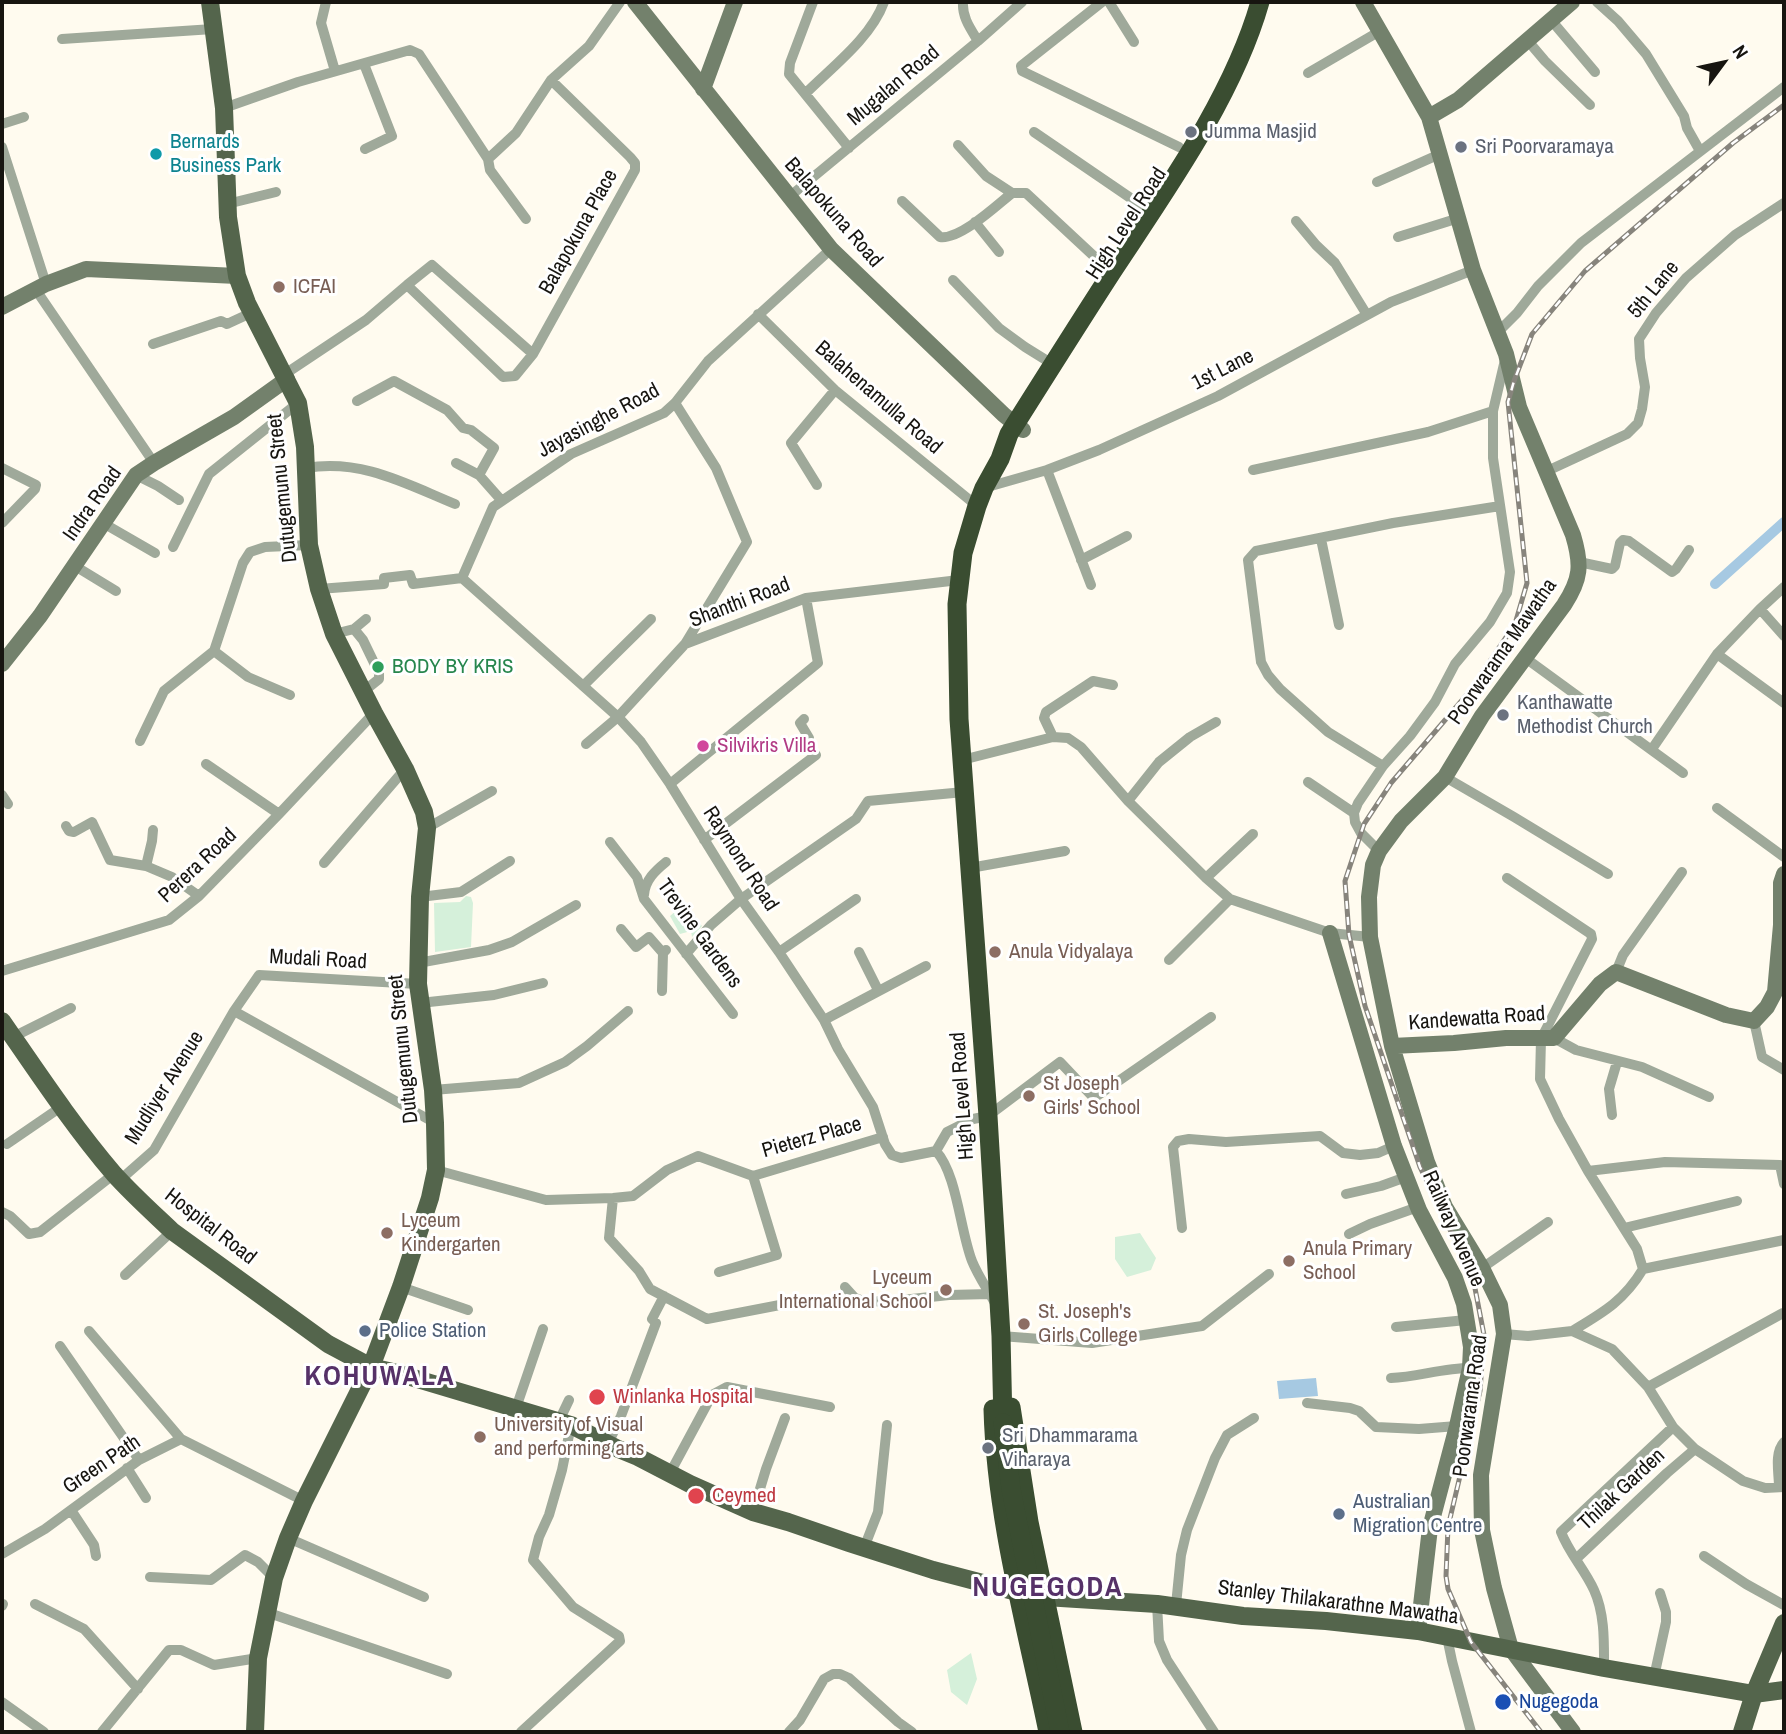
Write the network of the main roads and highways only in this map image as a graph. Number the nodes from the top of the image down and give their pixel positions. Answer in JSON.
{"nodes":[{"id":1,"x":210,"y":2,"type":"edge"},
{"id":2,"x":635,"y":2,"type":"edge"},
{"id":3,"x":734,"y":2,"type":"edge"},
{"id":4,"x":1260,"y":2,"type":"edge"},
{"id":5,"x":1269,"y":2,"type":"edge"},
{"id":6,"x":1363,"y":2,"type":"edge"},
{"id":7,"x":1572,"y":2,"type":"edge"},
{"id":8,"x":703,"y":89,"type":"junction"},
{"id":9,"x":1429,"y":117,"type":"junction"},
{"id":10,"x":237,"y":276,"type":"junction"},
{"id":11,"x":2,"y":307,"type":"edge"},
{"id":12,"x":286,"y":377,"type":"junction"},
{"id":13,"x":1019,"y":427,"type":"junction"},
{"id":14,"x":2,"y":664,"type":"edge"},
{"id":15,"x":1784,"y":874,"type":"edge"},
{"id":16,"x":1329,"y":933,"type":"road end"},
{"id":17,"x":1370,"y":937,"type":"joint"},
{"id":18,"x":2,"y":1021,"type":"edge"},
{"id":19,"x":1392,"y":1046,"type":"junction"},
{"id":20,"x":371,"y":1367,"type":"junction"},
{"id":21,"x":1003,"y":1388,"type":"junction"},
{"id":22,"x":670,"y":1473,"type":"joint"},
{"id":23,"x":1029,"y":1522,"type":"junction"},
{"id":24,"x":1005,"y":1527,"type":"junction"},
{"id":25,"x":1012,"y":1591,"type":"junction"},
{"id":26,"x":1045,"y":1597,"type":"junction"},
{"id":27,"x":1784,"y":1623,"type":"edge"},
{"id":28,"x":1418,"y":1632,"type":"junction"},
{"id":29,"x":1054,"y":1639,"type":"junction"},
{"id":30,"x":1030,"y":1645,"type":"junction"},
{"id":31,"x":1511,"y":1649,"type":"junction"},
{"id":32,"x":1784,"y":1690,"type":"edge"},
{"id":33,"x":1754,"y":1694,"type":"junction"},
{"id":34,"x":255,"y":1732,"type":"edge"},
{"id":35,"x":1048,"y":1732,"type":"edge"},
{"id":36,"x":1060,"y":1732,"type":"edge"},
{"id":37,"x":1073,"y":1732,"type":"edge"},
{"id":38,"x":1573,"y":1732,"type":"edge"},
{"id":39,"x":1742,"y":1732,"type":"edge"}],
"edges":[{"from":1,"to":10,"type":"main road","name":"Dutugemunu Street"},
{"from":2,"to":8,"type":"main road","name":"Balapokuna Road"},
{"from":3,"to":8,"type":"main road"},
{"from":4,"to":13,"type":"highway","name":"High Level Road"},
{"from":5,"to":13,"type":"highway","name":"High Level Road"},
{"from":6,"to":9,"type":"main road"},
{"from":7,"to":9,"type":"main road"},
{"from":8,"to":13,"type":"main road","name":"Balapokuna Road"},
{"from":9,"to":17,"type":"main road","name":"Poorwarama Mawatha"},
{"from":10,"to":11,"type":"main road"},
{"from":10,"to":12,"type":"main road","name":"Dutugemunu Street"},
{"from":12,"to":14,"type":"main road","name":"Indra Road"},
{"from":12,"to":20,"type":"main road","name":"Dutugemunu Street"},
{"from":13,"to":21,"type":"highway","name":"High Level Road"},
{"from":15,"to":19,"type":"main road","name":"Kandewatta Road"},
{"from":16,"to":28,"type":"main road","name":"Railway Avenue"},
{"from":17,"to":19,"type":"main road","name":"Poorwarama Road"},
{"from":18,"to":20,"type":"main road","name":"Hospital Road"},
{"from":19,"to":31,"type":"main road","name":"Poorwarama Road"},
{"from":20,"to":22,"type":"main road","name":"Hospital Road"},
{"from":20,"to":34,"type":"main road","name":"Dutugemunu Street"},
{"from":21,"to":23,"type":"highway"},
{"from":21,"to":24,"type":"highway"},
{"from":21,"to":36,"type":"highway","name":"High Level Road","bridge":true},
{"from":22,"to":25,"type":"main road","name":"Stanley Thilakarathne Mawatha"},
{"from":23,"to":24,"type":"highway"},
{"from":23,"to":26,"type":"highway"},
{"from":24,"to":25,"type":"highway"},
{"from":25,"to":26,"type":"main road","name":"Stanley Thilakarathne Mawatha"},
{"from":25,"to":30,"type":"highway"},
{"from":26,"to":28,"type":"main road","name":"Stanley Thilakarathne Mawatha"},
{"from":26,"to":29,"type":"highway"},
{"from":27,"to":33,"type":"main road"},
{"from":28,"to":31,"type":"main road","name":"Stanley Thilakarathne Mawatha"},
{"from":29,"to":30,"type":"highway"},
{"from":29,"to":37,"type":"highway"},
{"from":30,"to":35,"type":"highway"},
{"from":31,"to":33,"type":"main road","name":"Stanley Thilakarathne Mawatha"},
{"from":31,"to":38,"type":"main road"},
{"from":32,"to":33,"type":"main road","name":"Stanley Thilakarathne Mawatha"},
{"from":33,"to":39,"type":"main road"}]}
